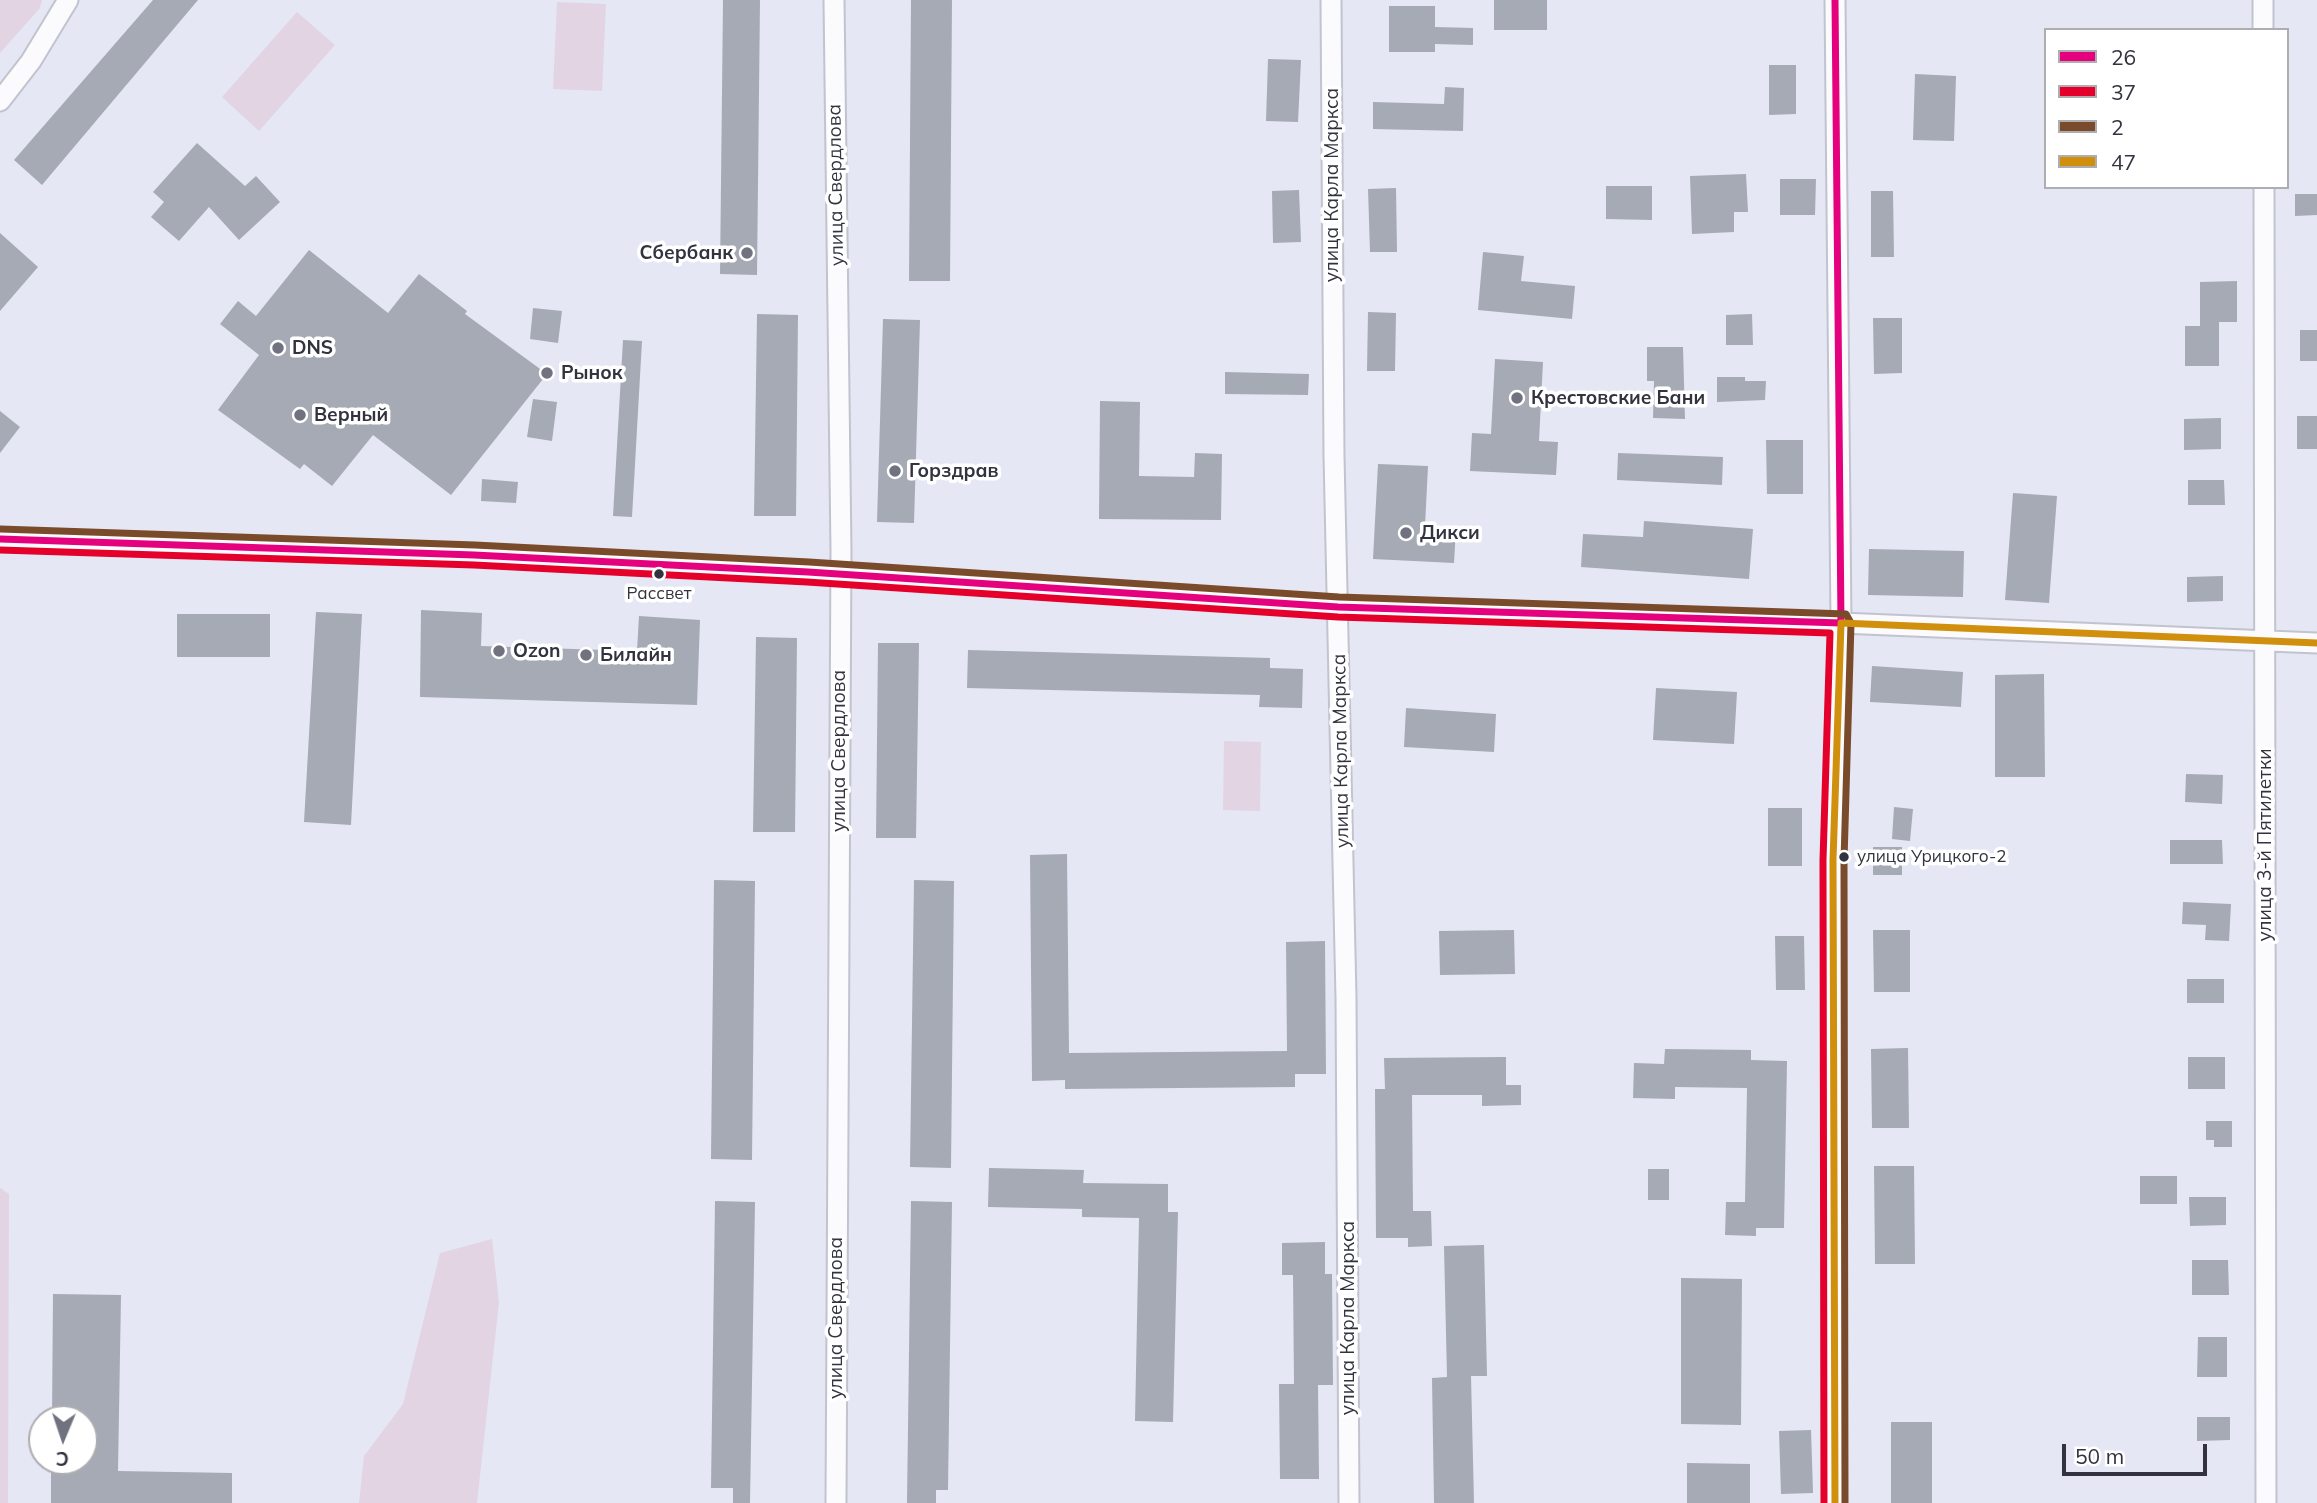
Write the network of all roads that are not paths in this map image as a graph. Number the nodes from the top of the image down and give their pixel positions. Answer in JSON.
{"nodes":[{"id":1,"x":68,"y":0,"type":"edge"},
{"id":2,"x":834,"y":0,"type":"edge"},
{"id":3,"x":1331,"y":0,"type":"edge"},
{"id":4,"x":1835,"y":0,"type":"edge"},
{"id":5,"x":2263,"y":0,"type":"edge"},
{"id":6,"x":2263,"y":28,"type":"edge"},
{"id":7,"x":0,"y":101,"type":"edge"},
{"id":8,"x":2264,"y":189,"type":"edge"},
{"id":9,"x":0,"y":538,"type":"edge"},
{"id":10,"x":840,"y":574,"type":"junction"},
{"id":11,"x":1338,"y":607,"type":"junction"},
{"id":12,"x":1840,"y":623,"type":"junction"},
{"id":13,"x":2265,"y":642,"type":"junction"},
{"id":14,"x":2317,"y":643,"type":"edge"},
{"id":15,"x":836,"y":1503,"type":"edge"},
{"id":16,"x":1349,"y":1503,"type":"edge"},
{"id":17,"x":1835,"y":1503,"type":"edge"},
{"id":18,"x":2266,"y":1503,"type":"edge"}],
"edges":[{"from":1,"to":7,"type":"street"},
{"from":2,"to":10,"type":"street","name":"улица Свердлова"},
{"from":3,"to":11,"type":"street","name":"улица Карла Маркса"},
{"from":4,"to":12,"type":"street"},
{"from":5,"to":6,"type":"street"},
{"from":8,"to":13,"type":"street","name":"улица 3-й Пятилетки"},
{"from":9,"to":10,"type":"street"},
{"from":10,"to":11,"type":"street"},
{"from":10,"to":15,"type":"street","name":"улица Свердлова"},
{"from":11,"to":12,"type":"street"},
{"from":11,"to":16,"type":"street","name":"улица Карла Маркса"},
{"from":12,"to":13,"type":"street"},
{"from":12,"to":17,"type":"street"},
{"from":13,"to":14,"type":"street"},
{"from":13,"to":18,"type":"street","name":"улица 3-й Пятилетки"}]}
